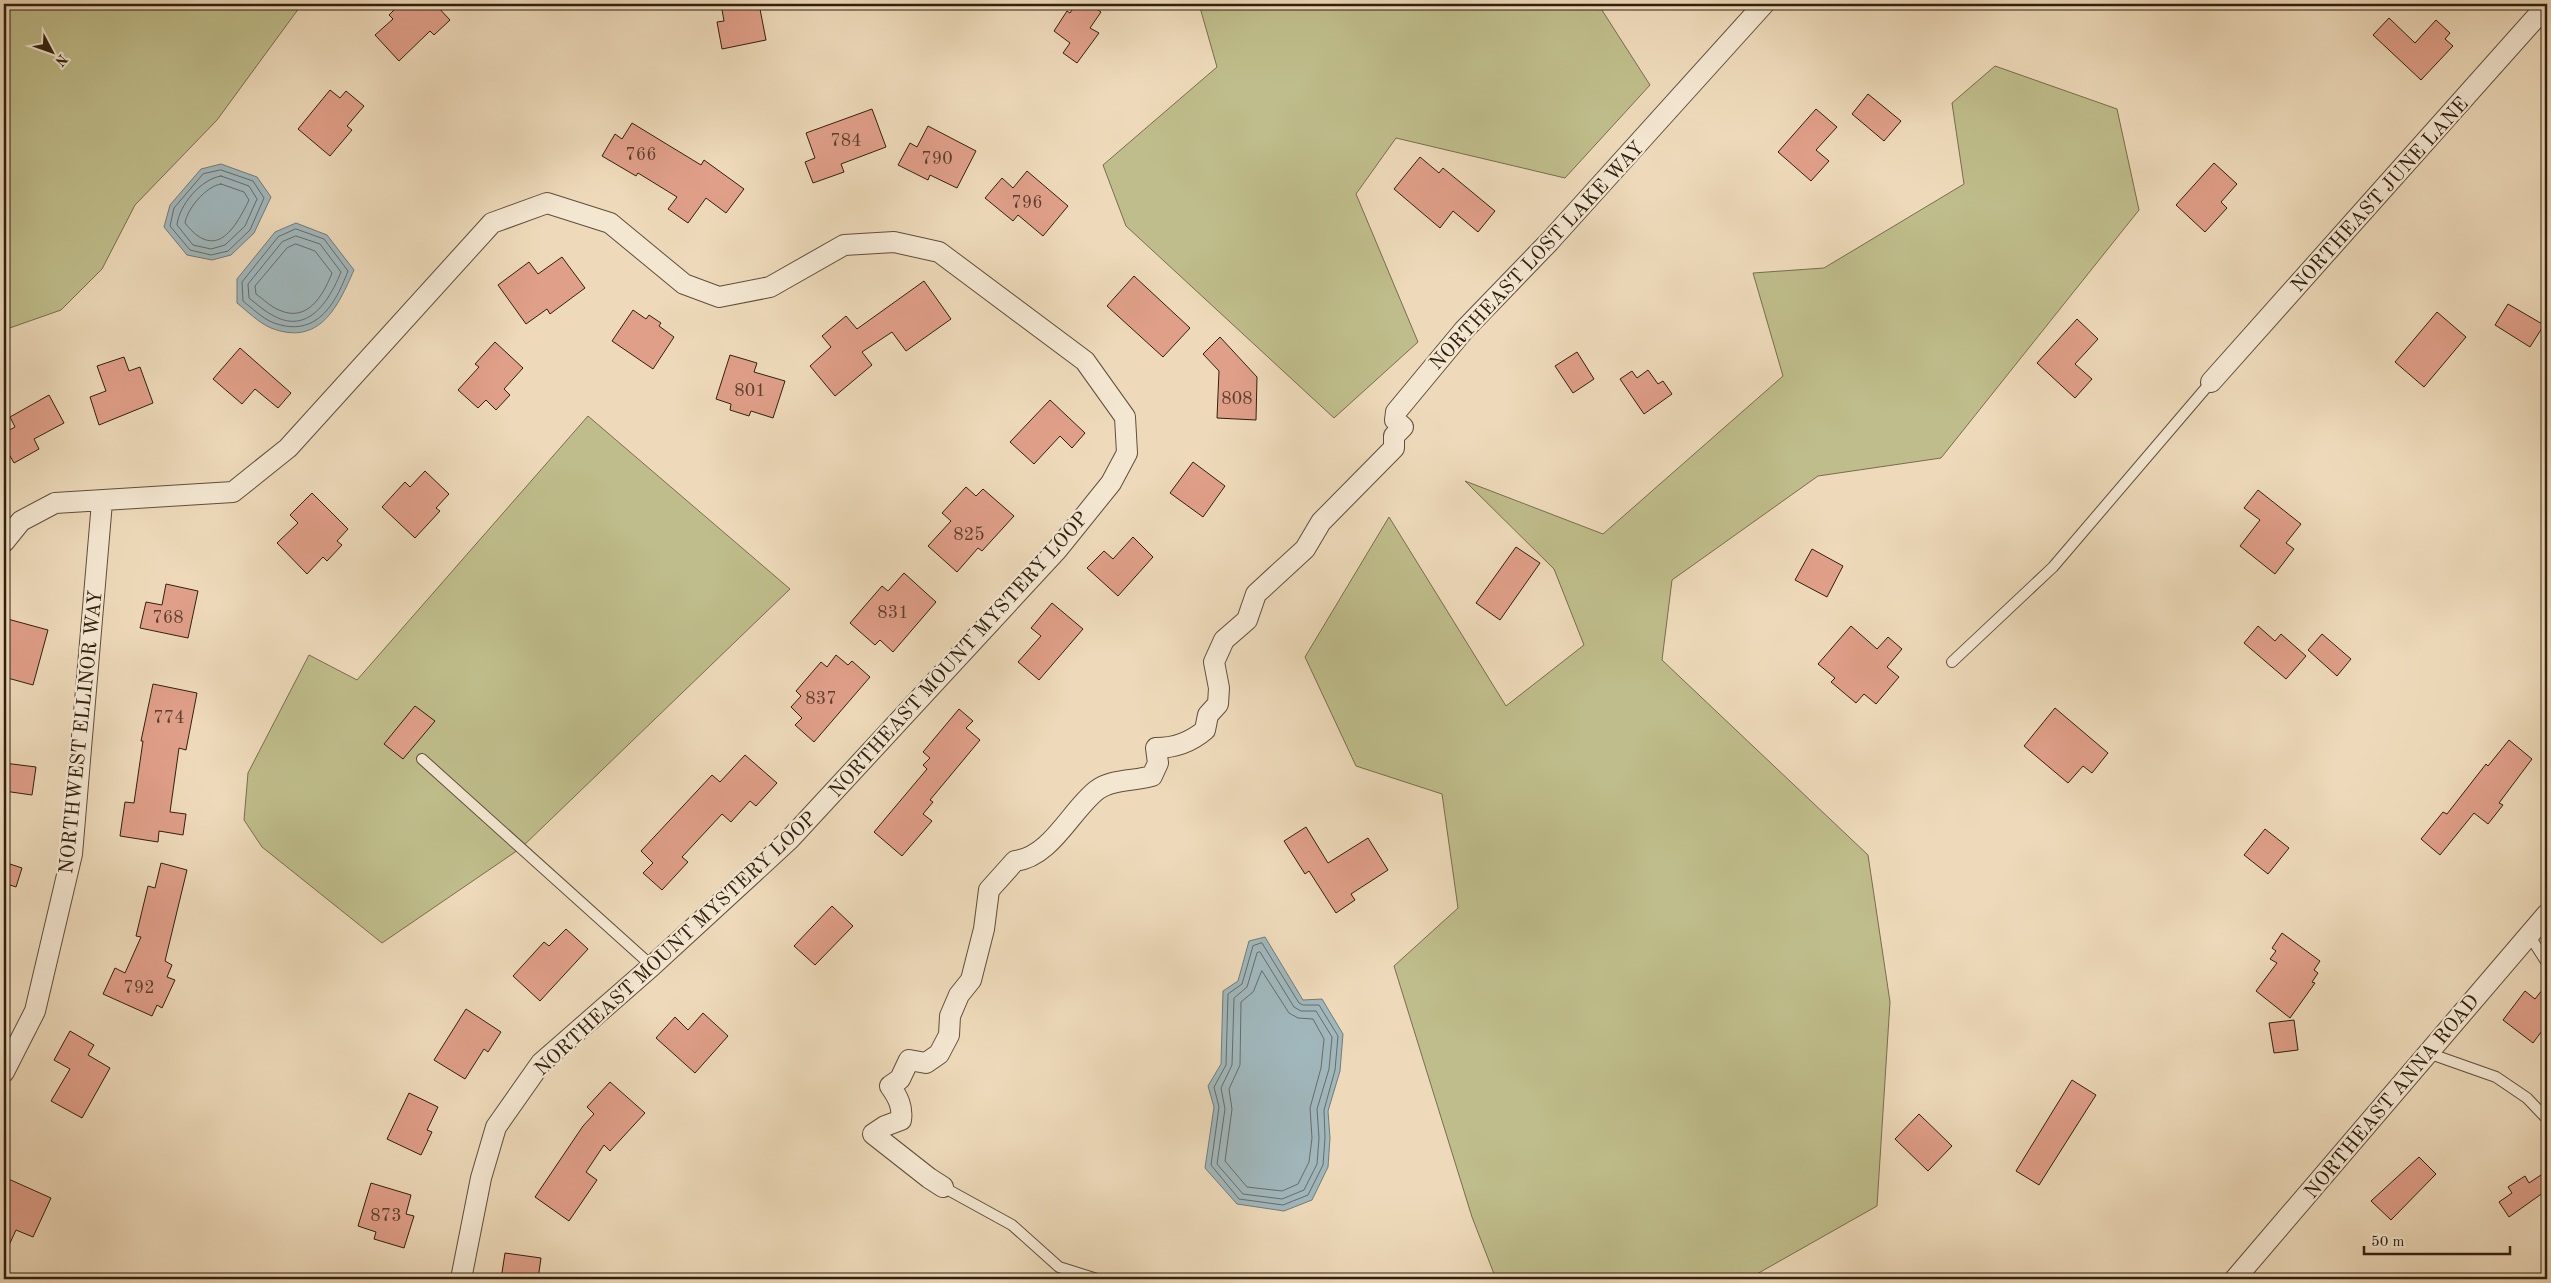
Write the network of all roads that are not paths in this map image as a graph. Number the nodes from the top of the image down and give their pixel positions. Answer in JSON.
{"nodes":[{"id":1,"x":1764,"y":4,"type":"edge"},
{"id":2,"x":2547,"y":5,"type":"edge"},
{"id":3,"x":2211,"y":382,"type":"joint"},
{"id":4,"x":102,"y":502,"type":"junction"},
{"id":5,"x":4,"y":542,"type":"edge"},
{"id":6,"x":1952,"y":662,"type":"dead end"},
{"id":7,"x":422,"y":759,"type":"dead end"},
{"id":8,"x":2547,"y":914,"type":"edge"},
{"id":9,"x":2529,"y":935,"type":"junction"},
{"id":10,"x":2547,"y":963,"type":"edge"},
{"id":11,"x":652,"y":966,"type":"junction"},
{"id":12,"x":2428,"y":1053,"type":"junction"},
{"id":13,"x":4,"y":1072,"type":"edge"},
{"id":14,"x":2547,"y":1119,"type":"edge"},
{"id":15,"x":943,"y":1187,"type":"joint"},
{"id":16,"x":461,"y":1279,"type":"edge"},
{"id":17,"x":1097,"y":1279,"type":"edge"},
{"id":18,"x":2235,"y":1279,"type":"edge"}],
"edges":[{"from":1,"to":15,"type":"street","name":"NORTHEAST LOST LAKE WAY"},
{"from":2,"to":3,"type":"street","name":"NORTHEAST JUNE LANE"},
{"from":3,"to":6,"type":"lane"},
{"from":4,"to":5,"type":"street","name":"NORTHEAST MOUNT MYSTERY LOOP"},
{"from":4,"to":11,"type":"street","name":"NORTHEAST MOUNT MYSTERY LOOP"},
{"from":4,"to":13,"type":"street","name":"NORTHWEST ELLINOR WAY"},
{"from":7,"to":11,"type":"lane"},
{"from":8,"to":9,"type":"street","name":"NORTHEAST ANNA ROAD"},
{"from":9,"to":10,"type":"lane"},
{"from":9,"to":12,"type":"street","name":"NORTHEAST ANNA ROAD"},
{"from":11,"to":16,"type":"street","name":"NORTHEAST MOUNT MYSTERY LOOP"},
{"from":12,"to":14,"type":"lane"},
{"from":12,"to":18,"type":"street","name":"NORTHEAST ANNA ROAD"},
{"from":15,"to":17,"type":"lane"}]}
